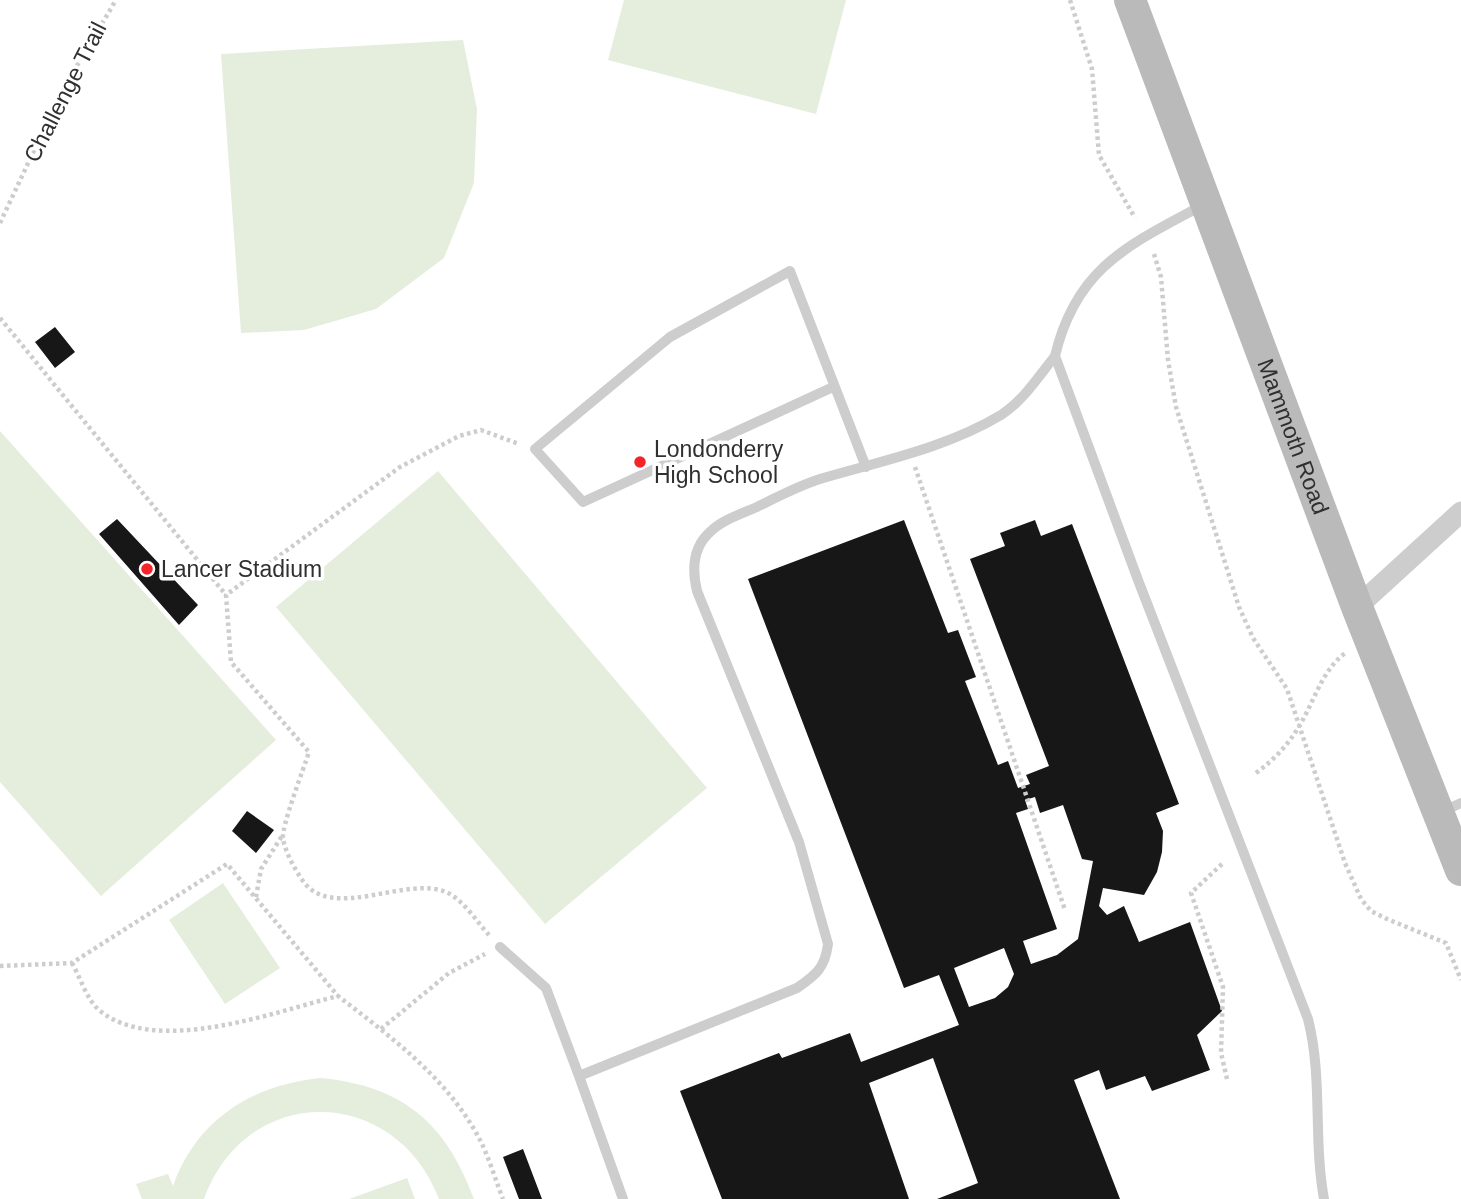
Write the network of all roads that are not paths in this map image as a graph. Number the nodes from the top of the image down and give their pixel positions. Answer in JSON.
{"nodes":[{"id":1,"x":1129,"y":0,"type":"edge"},
{"id":2,"x":1205,"y":203,"type":"junction"},
{"id":3,"x":1055,"y":356,"type":"junction"},
{"id":4,"x":833,"y":387,"type":"junction"},
{"id":5,"x":866,"y":467,"type":"junction"},
{"id":6,"x":1461,"y":512,"type":"edge"},
{"id":7,"x":1357,"y":607,"type":"junction"},
{"id":8,"x":1450,"y":808,"type":"edge"},
{"id":9,"x":1461,"y":870,"type":"edge"},
{"id":10,"x":500,"y":947,"type":"road end"},
{"id":11,"x":579,"y":1076,"type":"junction"},
{"id":12,"x":623,"y":1199,"type":"edge"},
{"id":13,"x":1324,"y":1199,"type":"edge"}],
"edges":[{"from":1,"to":2,"type":"main road","name":"Mammoth Road"},
{"from":2,"to":3,"type":"lane"},
{"from":2,"to":7,"type":"main road","name":"Mammoth Road"},
{"from":3,"to":5,"type":"lane"},
{"from":3,"to":13,"type":"lane"},
{"from":4,"to":4,"type":"lane"},
{"from":4,"to":5,"type":"lane"},
{"from":5,"to":11,"type":"lane"},
{"from":6,"to":7,"type":"street"},
{"from":7,"to":8,"type":"main road","name":"Mammoth Road"},
{"from":8,"to":9,"type":"main road","name":"Mammoth Road"},
{"from":10,"to":11,"type":"lane"},
{"from":11,"to":12,"type":"lane"}]}
